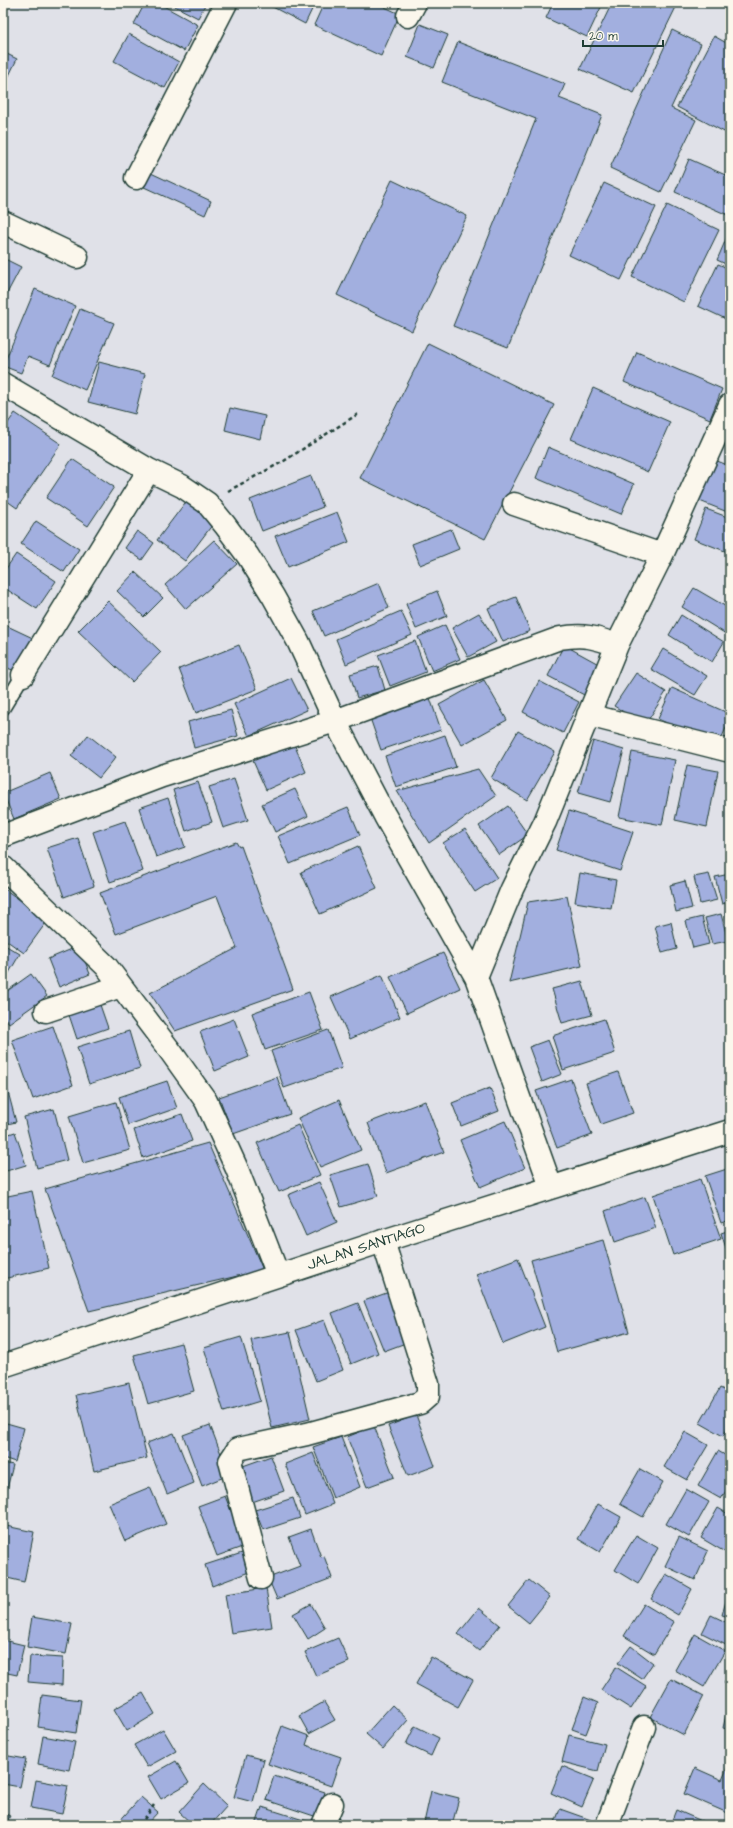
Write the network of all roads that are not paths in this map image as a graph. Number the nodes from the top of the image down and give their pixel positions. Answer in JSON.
{"nodes":[{"id":1,"x":226,"y":3,"type":"edge"},
{"id":2,"x":136,"y":178,"type":"dead end"},
{"id":3,"x":3,"y":222,"type":"edge"},
{"id":4,"x":77,"y":257,"type":"dead end"},
{"id":5,"x":3,"y":384,"type":"edge"},
{"id":6,"x":730,"y":405,"type":"edge"},
{"id":7,"x":149,"y":470,"type":"junction"},
{"id":8,"x":514,"y":504,"type":"dead end"},
{"id":9,"x":662,"y":555,"type":"junction"},
{"id":10,"x":617,"y":645,"type":"junction"},
{"id":11,"x":23,"y":675,"type":"joint"},
{"id":12,"x":3,"y":708,"type":"edge"},
{"id":13,"x":588,"y":715,"type":"junction"},
{"id":14,"x":334,"y":721,"type":"junction"},
{"id":15,"x":730,"y":751,"type":"edge"},
{"id":16,"x":3,"y":836,"type":"edge"},
{"id":17,"x":3,"y":867,"type":"edge"},
{"id":18,"x":476,"y":977,"type":"junction"},
{"id":19,"x":121,"y":986,"type":"junction"},
{"id":20,"x":46,"y":1011,"type":"dead end"},
{"id":21,"x":730,"y":1131,"type":"edge"},
{"id":22,"x":551,"y":1187,"type":"junction"},
{"id":23,"x":383,"y":1241,"type":"junction"},
{"id":24,"x":278,"y":1275,"type":"junction"},
{"id":25,"x":3,"y":1366,"type":"edge"},
{"id":26,"x":261,"y":1578,"type":"dead end"},
{"id":27,"x":644,"y":1728,"type":"dead end"},
{"id":28,"x":332,"y":1804,"type":"dead end"},
{"id":29,"x":323,"y":1825,"type":"edge"},
{"id":30,"x":607,"y":1825,"type":"edge"}],
"edges":[{"from":1,"to":2,"type":"main road"},
{"from":3,"to":4,"type":"main road"},
{"from":5,"to":7,"type":"main road"},
{"from":6,"to":9,"type":"main road"},
{"from":7,"to":11,"type":"main road"},
{"from":7,"to":14,"type":"main road"},
{"from":8,"to":9,"type":"main road"},
{"from":9,"to":10,"type":"main road"},
{"from":10,"to":13,"type":"main road"},
{"from":10,"to":14,"type":"main road"},
{"from":11,"to":12,"type":"lane"},
{"from":13,"to":15,"type":"main road"},
{"from":13,"to":18,"type":"main road"},
{"from":14,"to":16,"type":"main road"},
{"from":14,"to":18,"type":"main road"},
{"from":17,"to":19,"type":"main road"},
{"from":18,"to":22,"type":"main road"},
{"from":19,"to":20,"type":"main road"},
{"from":19,"to":24,"type":"main road"},
{"from":21,"to":22,"type":"main road","name":"JALAN SANTIAGO"},
{"from":22,"to":23,"type":"main road","name":"JALAN SANTIAGO"},
{"from":23,"to":24,"type":"main road","name":"JALAN SANTIAGO"},
{"from":23,"to":26,"type":"main road"},
{"from":24,"to":25,"type":"main road","name":"JALAN SANTIAGO"},
{"from":27,"to":30,"type":"main road"},
{"from":28,"to":29,"type":"main road"}]}
